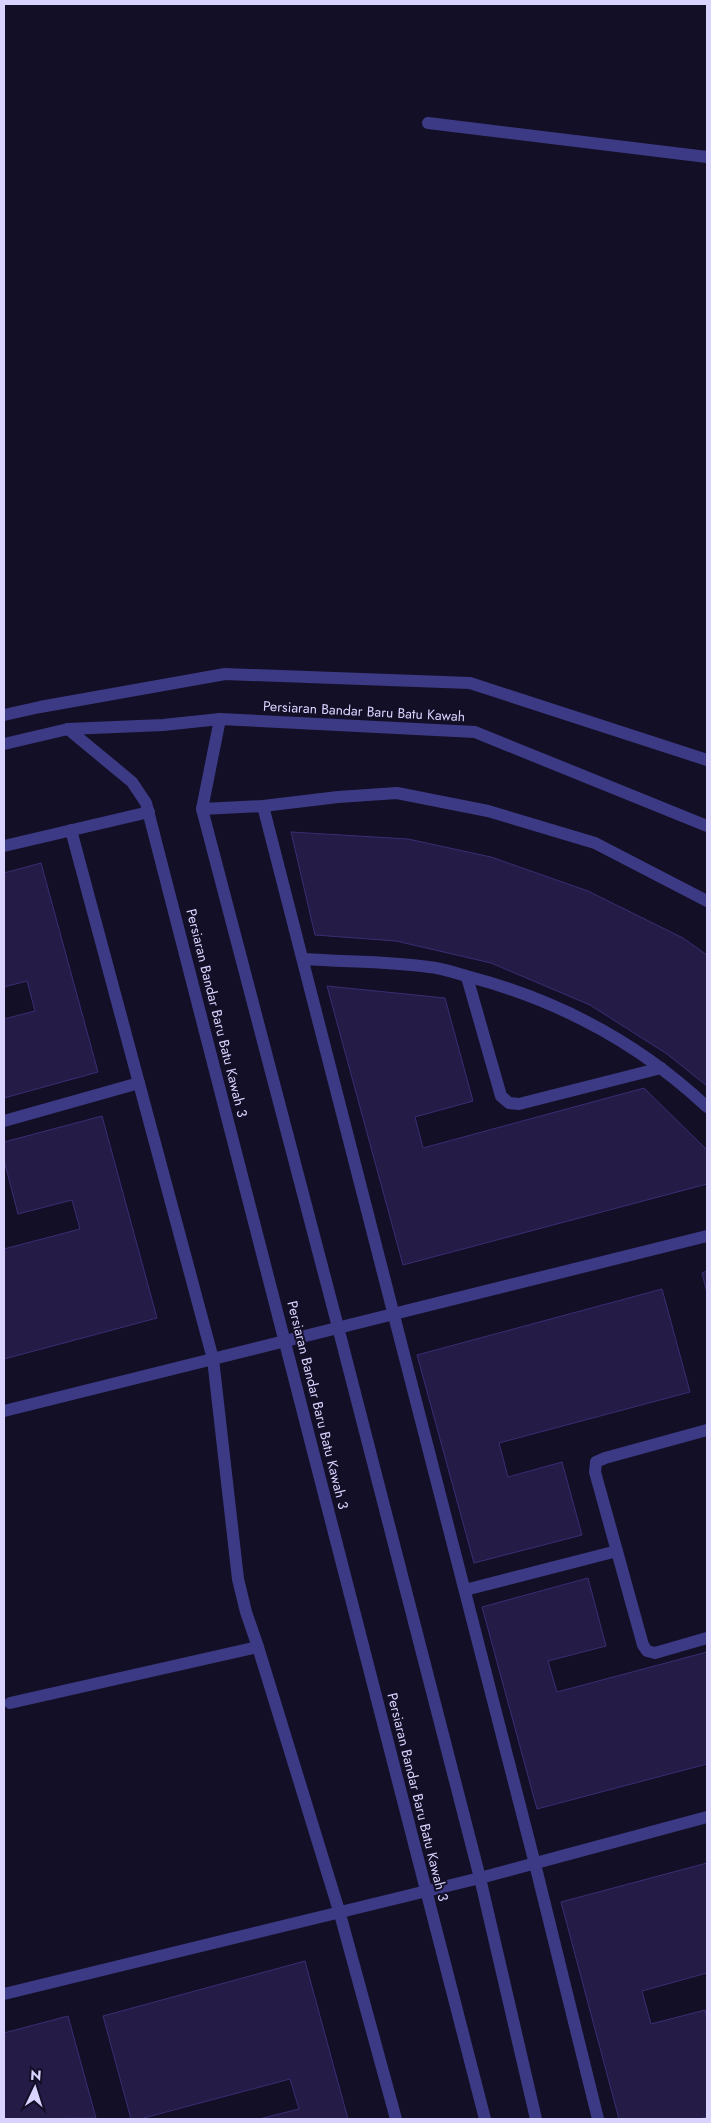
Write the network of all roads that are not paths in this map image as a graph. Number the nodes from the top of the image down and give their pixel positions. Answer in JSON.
{"nodes":[{"id":1,"x":428,"y":123,"type":"dead end"},
{"id":2,"x":707,"y":157,"type":"edge"},
{"id":3,"x":4,"y":715,"type":"edge"},
{"id":4,"x":220,"y":719,"type":"junction"},
{"id":5,"x":68,"y":729,"type":"junction"},
{"id":6,"x":4,"y":744,"type":"edge"},
{"id":7,"x":707,"y":760,"type":"edge"},
{"id":8,"x":263,"y":806,"type":"junction"},
{"id":9,"x":202,"y":809,"type":"junction"},
{"id":10,"x":149,"y":812,"type":"junction"},
{"id":11,"x":707,"y":826,"type":"edge"},
{"id":12,"x":71,"y":830,"type":"junction"},
{"id":13,"x":4,"y":846,"type":"edge"},
{"id":14,"x":707,"y":902,"type":"edge"},
{"id":15,"x":304,"y":960,"type":"junction"},
{"id":16,"x":468,"y":977,"type":"junction"},
{"id":17,"x":661,"y":1068,"type":"junction"},
{"id":18,"x":139,"y":1083,"type":"junction"},
{"id":19,"x":707,"y":1107,"type":"edge"},
{"id":20,"x":4,"y":1121,"type":"edge"},
{"id":21,"x":707,"y":1236,"type":"edge"},
{"id":22,"x":394,"y":1314,"type":"junction"},
{"id":23,"x":338,"y":1327,"type":"junction"},
{"id":24,"x":286,"y":1341,"type":"junction"},
{"id":25,"x":213,"y":1359,"type":"junction"},
{"id":26,"x":4,"y":1411,"type":"edge"},
{"id":27,"x":707,"y":1430,"type":"edge"},
{"id":28,"x":617,"y":1551,"type":"junction"},
{"id":29,"x":465,"y":1590,"type":"junction"},
{"id":30,"x":707,"y":1638,"type":"edge"},
{"id":31,"x":258,"y":1648,"type":"junction"},
{"id":32,"x":10,"y":1702,"type":"dead end"},
{"id":33,"x":707,"y":1817,"type":"edge"},
{"id":34,"x":535,"y":1864,"type":"junction"},
{"id":35,"x":480,"y":1878,"type":"junction"},
{"id":36,"x":426,"y":1892,"type":"junction"},
{"id":37,"x":340,"y":1914,"type":"junction"},
{"id":38,"x":4,"y":1994,"type":"edge"},
{"id":39,"x":396,"y":2119,"type":"edge"},
{"id":40,"x":485,"y":2119,"type":"edge"},
{"id":41,"x":536,"y":2119,"type":"edge"},
{"id":42,"x":598,"y":2119,"type":"edge"}],
"edges":[{"from":1,"to":2,"type":"street"},
{"from":3,"to":7,"type":"street"},
{"from":4,"to":5,"type":"street","name":"Persiaran Bandar Baru Batu Kawah"},
{"from":4,"to":9,"type":"street"},
{"from":4,"to":11,"type":"street","name":"Persiaran Bandar Baru Batu Kawah"},
{"from":5,"to":6,"type":"street","name":"Persiaran Bandar Baru Batu Kawah"},
{"from":5,"to":10,"type":"street","name":"Persiaran Bandar Baru Batu Kawah 3"},
{"from":8,"to":9,"type":"street"},
{"from":8,"to":14,"type":"street"},
{"from":8,"to":15,"type":"street"},
{"from":9,"to":23,"type":"street"},
{"from":10,"to":12,"type":"street"},
{"from":10,"to":24,"type":"street","name":"Persiaran Bandar Baru Batu Kawah 3"},
{"from":12,"to":13,"type":"street"},
{"from":12,"to":18,"type":"street"},
{"from":15,"to":16,"type":"street"},
{"from":15,"to":22,"type":"street"},
{"from":16,"to":17,"type":"street"},
{"from":16,"to":17,"type":"street"},
{"from":17,"to":19,"type":"street"},
{"from":18,"to":20,"type":"street"},
{"from":18,"to":25,"type":"street"},
{"from":21,"to":22,"type":"street"},
{"from":22,"to":23,"type":"street"},
{"from":22,"to":29,"type":"street"},
{"from":23,"to":24,"type":"street"},
{"from":23,"to":35,"type":"street"},
{"from":24,"to":25,"type":"street"},
{"from":24,"to":36,"type":"street","name":"Persiaran Bandar Baru Batu Kawah 3"},
{"from":25,"to":26,"type":"street"},
{"from":25,"to":31,"type":"street"},
{"from":27,"to":28,"type":"street"},
{"from":28,"to":29,"type":"street"},
{"from":28,"to":30,"type":"street"},
{"from":29,"to":34,"type":"street"},
{"from":31,"to":32,"type":"street"},
{"from":31,"to":37,"type":"street"},
{"from":33,"to":34,"type":"street"},
{"from":34,"to":35,"type":"street"},
{"from":34,"to":42,"type":"street"},
{"from":35,"to":36,"type":"street"},
{"from":35,"to":41,"type":"street"},
{"from":36,"to":37,"type":"street"},
{"from":36,"to":40,"type":"street","name":"Persiaran Bandar Baru Batu Kawah 3"},
{"from":37,"to":38,"type":"street"},
{"from":37,"to":39,"type":"street"}]}
